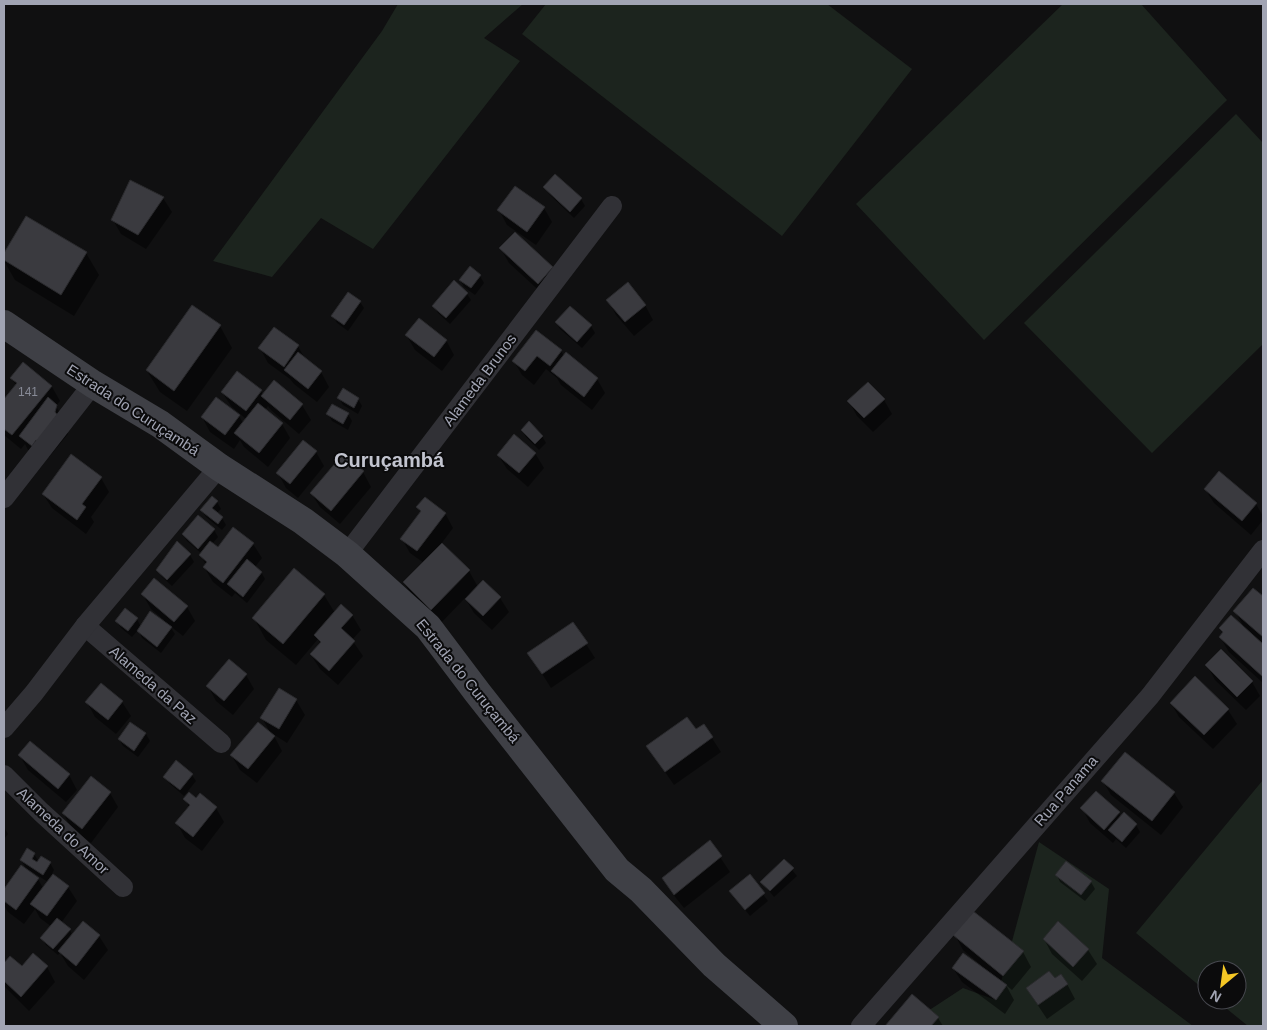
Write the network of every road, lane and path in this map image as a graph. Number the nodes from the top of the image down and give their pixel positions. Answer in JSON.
{"nodes":[{"id":1,"x":612,"y":206,"type":"dead end"},
{"id":2,"x":4,"y":324,"type":"edge"},
{"id":3,"x":93,"y":384,"type":"junction"},
{"id":4,"x":218,"y":467,"type":"junction"},
{"id":5,"x":4,"y":498,"type":"edge"},
{"id":6,"x":1263,"y":550,"type":"edge"},
{"id":7,"x":347,"y":554,"type":"junction"},
{"id":8,"x":85,"y":626,"type":"junction"},
{"id":9,"x":4,"y":728,"type":"edge"},
{"id":10,"x":220,"y":743,"type":"dead end"},
{"id":11,"x":4,"y":775,"type":"edge"},
{"id":12,"x":123,"y":887,"type":"dead end"},
{"id":13,"x":784,"y":1026,"type":"edge"},
{"id":14,"x":861,"y":1026,"type":"edge"}],
"edges":[{"from":1,"to":7,"type":"street","name":"Alameda Brunos"},
{"from":2,"to":3,"type":"street","name":"Estrada do Curuçambá"},
{"from":3,"to":4,"type":"street","name":"Estrada do Curuçambá"},
{"from":3,"to":5,"type":"street"},
{"from":4,"to":7,"type":"street","name":"Estrada do Curuçambá"},
{"from":4,"to":8,"type":"street"},
{"from":6,"to":14,"type":"street","name":"Rua Panama"},
{"from":7,"to":13,"type":"street","name":"Estrada do Curuçambá"},
{"from":8,"to":9,"type":"street"},
{"from":8,"to":10,"type":"street","name":"Alameda da Paz"},
{"from":11,"to":12,"type":"street","name":"Alameda do Amor"}]}
